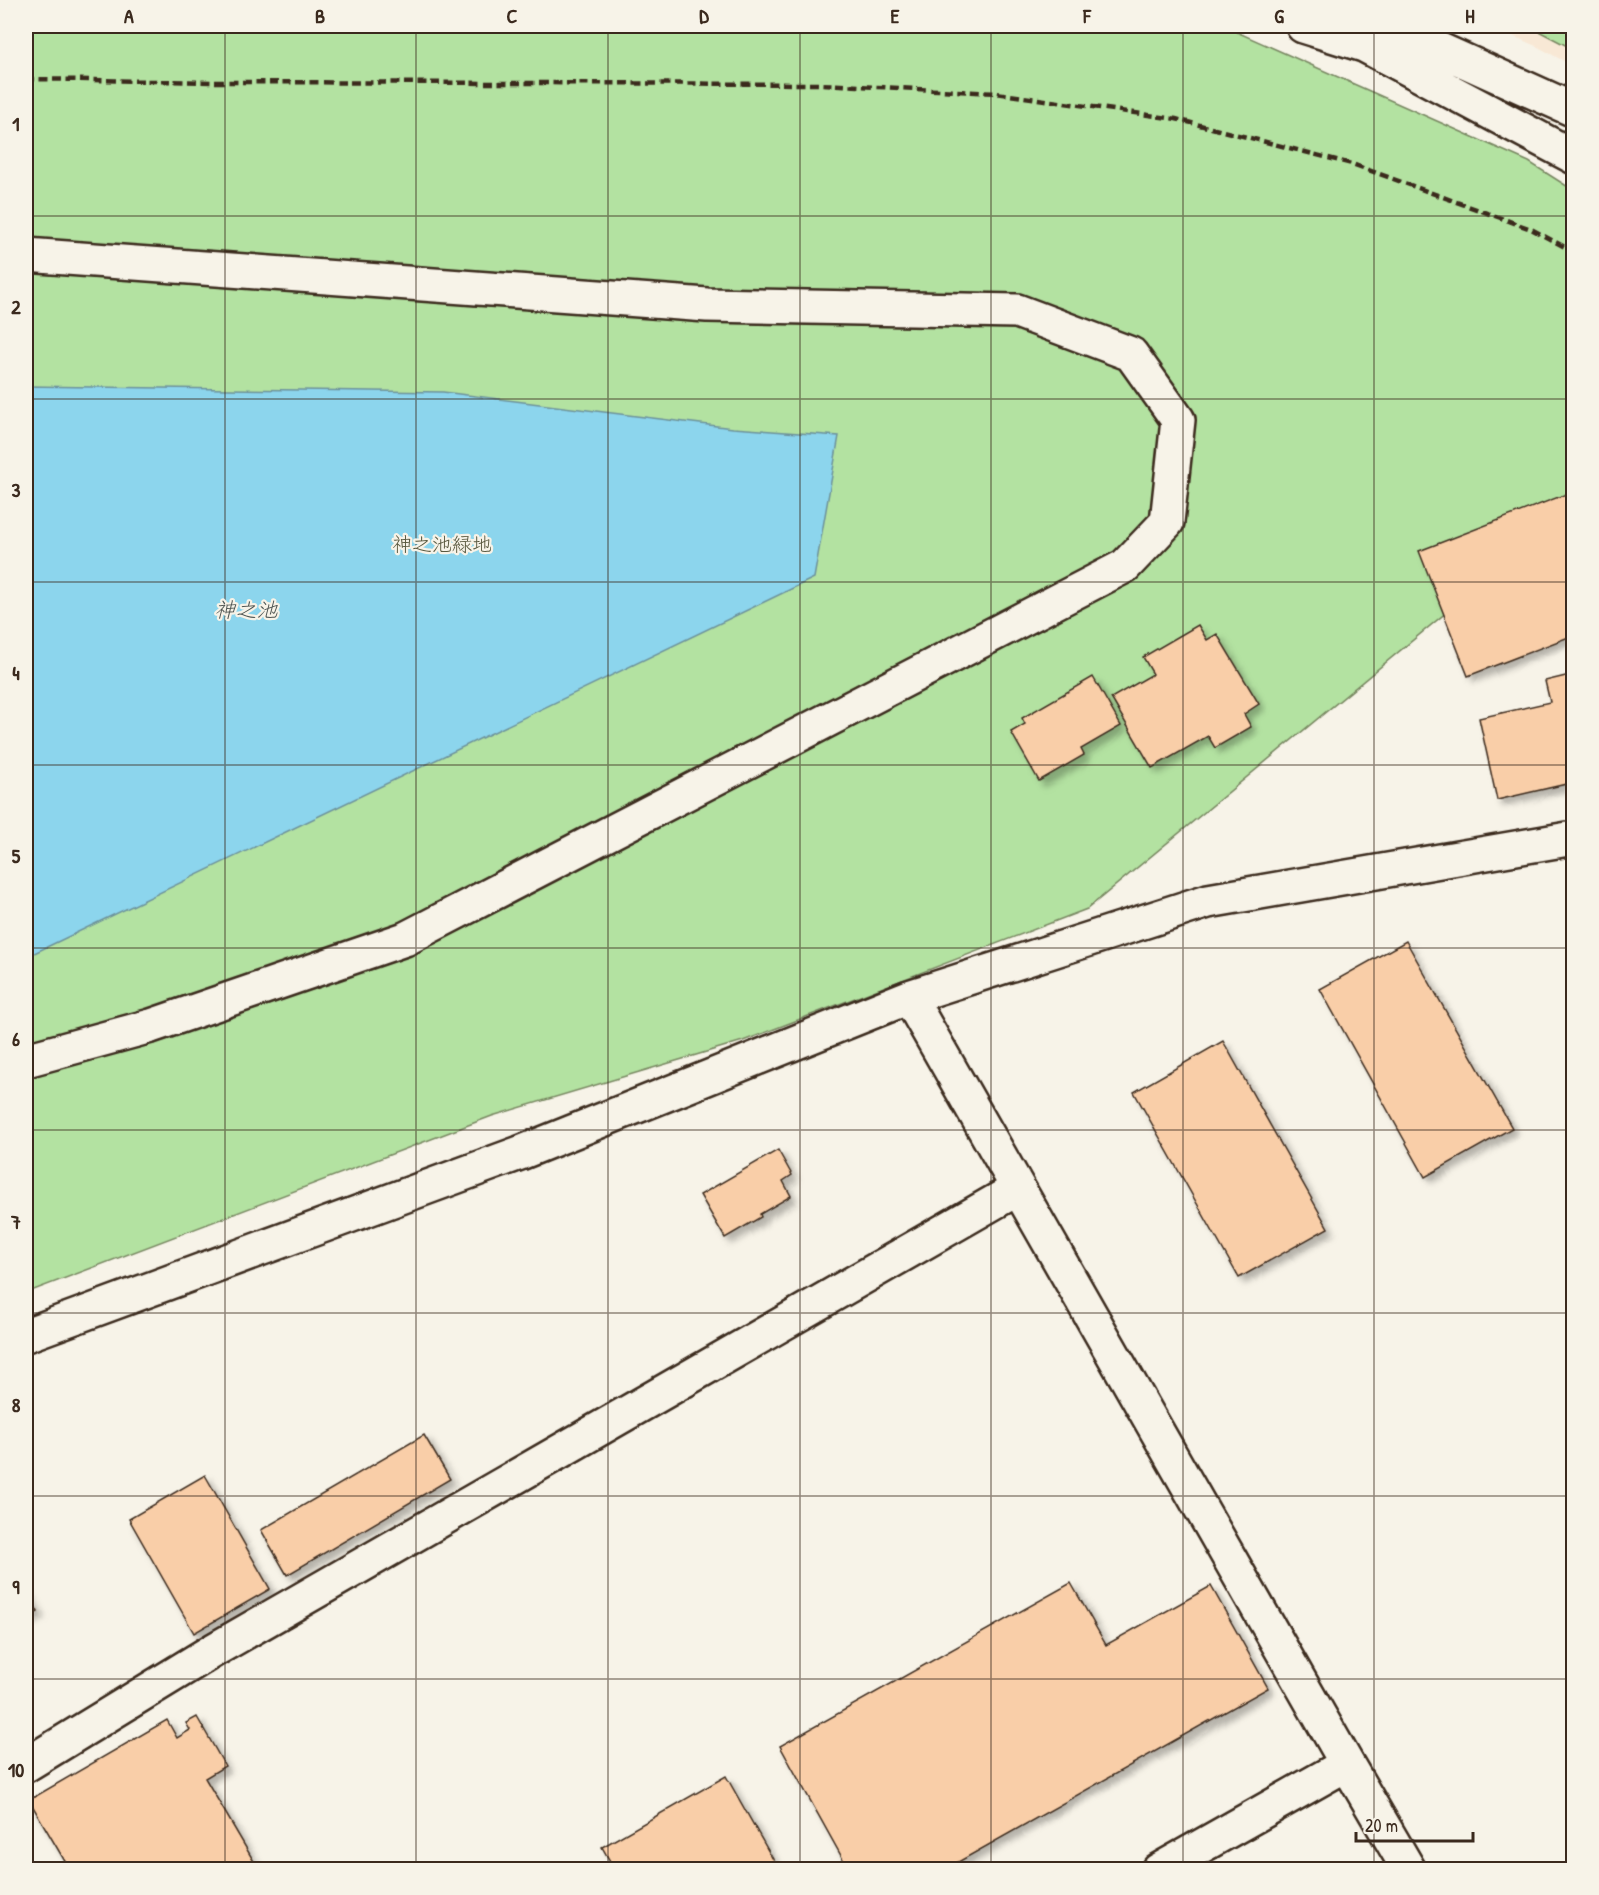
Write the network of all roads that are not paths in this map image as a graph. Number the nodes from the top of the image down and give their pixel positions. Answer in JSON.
{"nodes":[{"id":1,"x":1303,"y":26,"type":"edge"},
{"id":2,"x":1387,"y":26,"type":"edge"},
{"id":3,"x":1574,"y":110,"type":"edge"},
{"id":4,"x":1574,"y":157,"type":"edge"},
{"id":5,"x":26,"y":255,"type":"edge"},
{"id":6,"x":1574,"y":838,"type":"edge"},
{"id":7,"x":909,"y":996,"type":"junction"},
{"id":8,"x":26,"y":1060,"type":"edge"},
{"id":9,"x":1017,"y":1189,"type":"junction"},
{"id":10,"x":26,"y":1335,"type":"edge"},
{"id":11,"x":1347,"y":1764,"type":"junction"},
{"id":12,"x":26,"y":1765,"type":"edge"},
{"id":13,"x":1159,"y":1869,"type":"edge"},
{"id":14,"x":1409,"y":1869,"type":"edge"}],
"edges":[{"from":1,"to":4,"type":"street"},
{"from":2,"to":3,"type":"street"},
{"from":5,"to":8,"type":"street"},
{"from":6,"to":7,"type":"street"},
{"from":7,"to":9,"type":"street"},
{"from":7,"to":10,"type":"street"},
{"from":9,"to":11,"type":"street"},
{"from":9,"to":12,"type":"street"},
{"from":11,"to":13,"type":"street"},
{"from":11,"to":14,"type":"street"}]}
